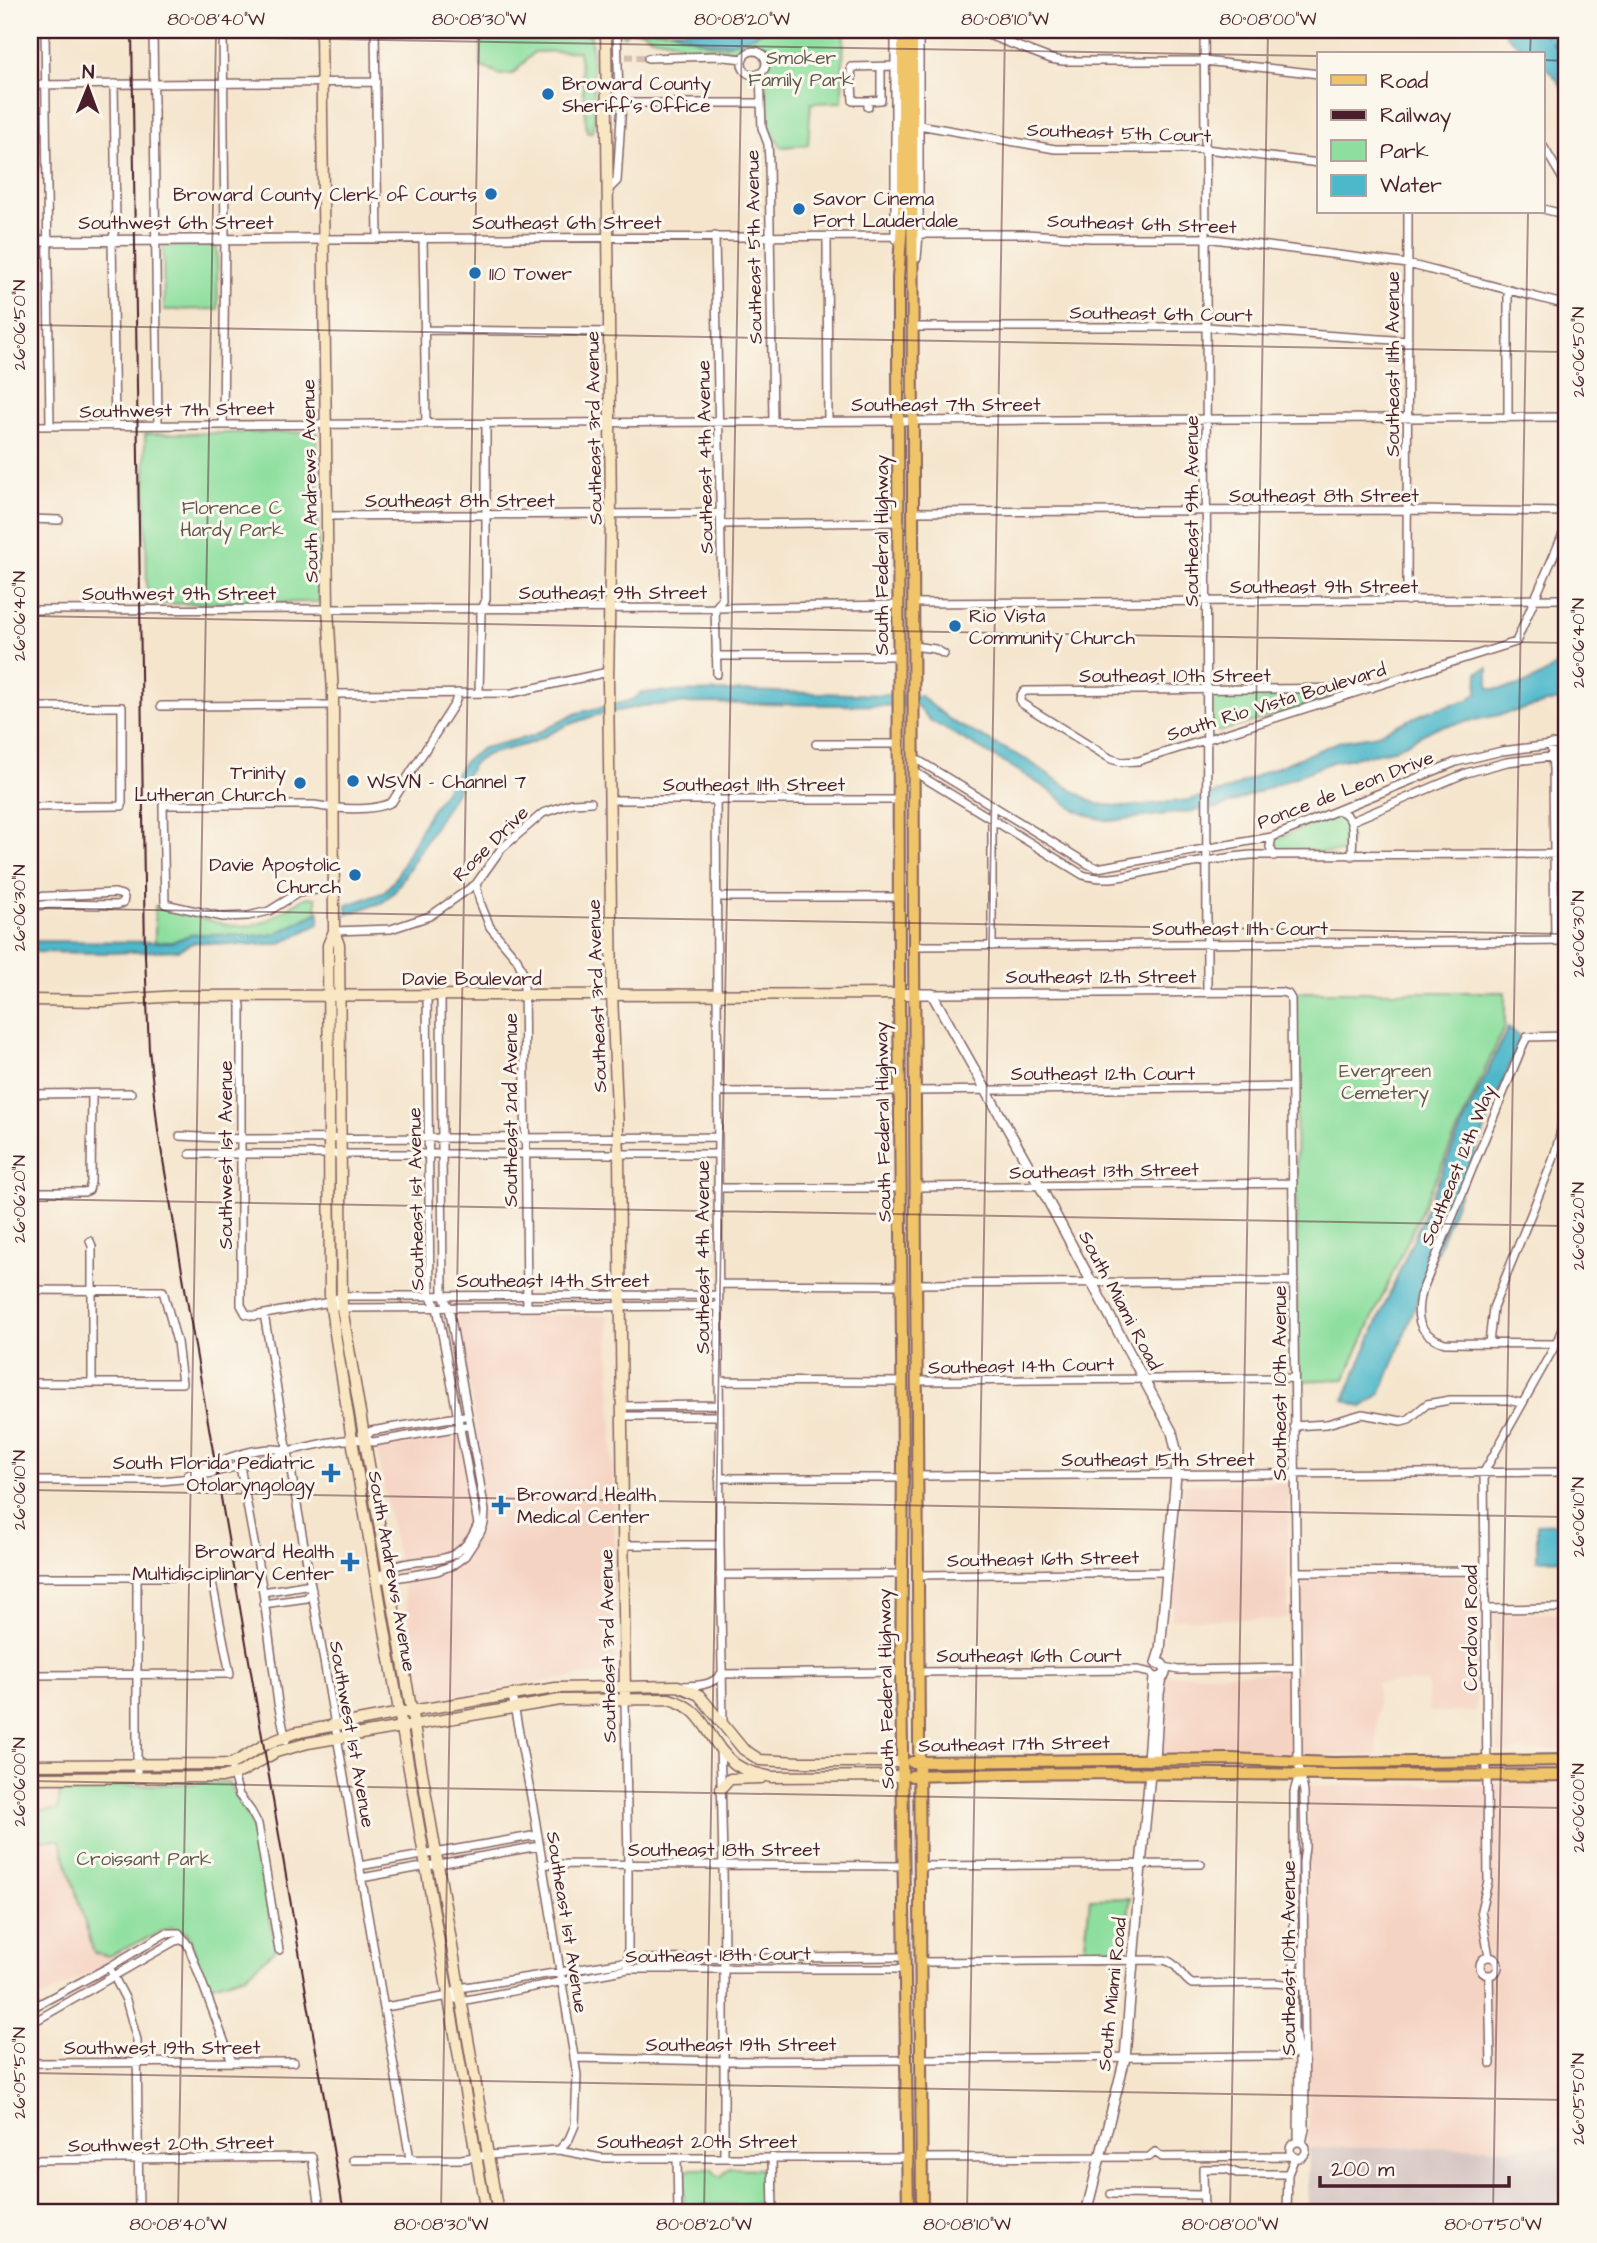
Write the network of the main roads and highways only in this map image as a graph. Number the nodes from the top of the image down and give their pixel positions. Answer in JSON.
{"nodes":[{"id":1,"x":321,"y":30,"type":"edge"},
{"id":2,"x":606,"y":30,"type":"edge"},
{"id":3,"x":903,"y":30,"type":"edge"},
{"id":4,"x":912,"y":30,"type":"edge"},
{"id":5,"x":898,"y":583,"type":"junction"},
{"id":6,"x":913,"y":603,"type":"junction"},
{"id":7,"x":898,"y":605,"type":"junction"},
{"id":8,"x":913,"y":628,"type":"junction"},
{"id":9,"x":898,"y":744,"type":"junction"},
{"id":10,"x":913,"y":771,"type":"junction"},
{"id":11,"x":899,"y":800,"type":"junction"},
{"id":12,"x":913,"y":819,"type":"junction"},
{"id":13,"x":898,"y":994,"type":"junction"},
{"id":14,"x":914,"y":994,"type":"junction"},
{"id":15,"x":612,"y":995,"type":"junction"},
{"id":16,"x":334,"y":996,"type":"junction"},
{"id":17,"x":30,"y":1000,"type":"edge"},
{"id":18,"x":900,"y":1166,"type":"junction"},
{"id":19,"x":915,"y":1187,"type":"junction"},
{"id":20,"x":901,"y":1188,"type":"junction"},
{"id":21,"x":915,"y":1206,"type":"junction"},
{"id":22,"x":903,"y":1465,"type":"junction"},
{"id":23,"x":917,"y":1476,"type":"junction"},
{"id":24,"x":903,"y":1478,"type":"junction"},
{"id":25,"x":917,"y":1500,"type":"junction"},
{"id":26,"x":625,"y":1687,"type":"junction"},
{"id":27,"x":625,"y":1700,"type":"junction"},
{"id":28,"x":406,"y":1712,"type":"junction"},
{"id":29,"x":408,"y":1726,"type":"junction"},
{"id":30,"x":1172,"y":1759,"type":"junction"},
{"id":31,"x":1567,"y":1760,"type":"edge"},
{"id":32,"x":821,"y":1762,"type":"junction"},
{"id":33,"x":902,"y":1762,"type":"junction"},
{"id":34,"x":919,"y":1762,"type":"junction"},
{"id":35,"x":30,"y":1765,"type":"edge"},
{"id":36,"x":1150,"y":1774,"type":"junction"},
{"id":37,"x":919,"y":1775,"type":"junction"},
{"id":38,"x":1567,"y":1775,"type":"edge"},
{"id":39,"x":903,"y":1776,"type":"junction"},
{"id":40,"x":30,"y":1777,"type":"edge"},
{"id":41,"x":772,"y":1777,"type":"junction"},
{"id":42,"x":821,"y":1777,"type":"junction"},
{"id":43,"x":721,"y":1789,"type":"road end"},
{"id":44,"x":432,"y":1865,"type":"junction"},
{"id":45,"x":906,"y":1941,"type":"junction"},
{"id":46,"x":920,"y":1962,"type":"junction"},
{"id":47,"x":906,"y":1963,"type":"junction"},
{"id":48,"x":920,"y":1979,"type":"junction"},
{"id":49,"x":907,"y":2136,"type":"junction"},
{"id":50,"x":908,"y":2158,"type":"junction"},
{"id":51,"x":922,"y":2158,"type":"junction"},
{"id":52,"x":922,"y":2175,"type":"junction"},
{"id":53,"x":486,"y":2213,"type":"edge"},
{"id":54,"x":498,"y":2213,"type":"edge"},
{"id":55,"x":908,"y":2213,"type":"edge"},
{"id":56,"x":922,"y":2213,"type":"edge"}],
"edges":[{"from":1,"to":16,"type":"main road","name":"South Andrews Avenue"},
{"from":2,"to":15,"type":"main road","name":"Southeast 3rd Avenue"},
{"from":3,"to":5,"type":"main road","name":"South Federal Highway"},
{"from":4,"to":6,"type":"main road","name":"South Federal Highway"},
{"from":5,"to":6,"type":"main road"},
{"from":5,"to":7,"type":"main road","name":"South Federal Highway"},
{"from":6,"to":8,"type":"main road","name":"South Federal Highway"},
{"from":7,"to":8,"type":"main road"},
{"from":7,"to":9,"type":"main road","name":"South Federal Highway"},
{"from":8,"to":10,"type":"main road","name":"South Federal Highway"},
{"from":9,"to":10,"type":"main road"},
{"from":9,"to":11,"type":"main road","name":"South Federal Highway"},
{"from":10,"to":12,"type":"main road"},
{"from":11,"to":12,"type":"main road"},
{"from":11,"to":13,"type":"main road","name":"South Federal Highway"},
{"from":12,"to":14,"type":"main road","name":"South Federal Highway"},
{"from":13,"to":14,"type":"main road","name":"Davie Boulevard"},
{"from":13,"to":15,"type":"main road","name":"Davie Boulevard"},
{"from":13,"to":18,"type":"main road","name":"South Federal Highway"},
{"from":14,"to":19,"type":"main road","name":"South Federal Highway"},
{"from":15,"to":16,"type":"main road","name":"Davie Boulevard"},
{"from":15,"to":26,"type":"main road","name":"Southeast 3rd Avenue"},
{"from":16,"to":17,"type":"main road","name":"Davie Boulevard"},
{"from":16,"to":28,"type":"main road","name":"South Andrews Avenue"},
{"from":16,"to":28,"type":"main road","name":"South Andrews Avenue"},
{"from":18,"to":19,"type":"main road"},
{"from":18,"to":20,"type":"main road","name":"South Federal Highway"},
{"from":19,"to":21,"type":"main road","name":"South Federal Highway"},
{"from":20,"to":21,"type":"main road"},
{"from":20,"to":22,"type":"main road","name":"South Federal Highway"},
{"from":21,"to":23,"type":"main road","name":"South Federal Highway"},
{"from":22,"to":23,"type":"main road"},
{"from":22,"to":24,"type":"main road","name":"South Federal Highway"},
{"from":23,"to":25,"type":"main road","name":"South Federal Highway"},
{"from":24,"to":25,"type":"main road"},
{"from":24,"to":33,"type":"main road","name":"South Federal Highway"},
{"from":25,"to":34,"type":"main road","name":"South Federal Highway"},
{"from":26,"to":27,"type":"main road","name":"Southeast 3rd Avenue"},
{"from":26,"to":28,"type":"main road"},
{"from":26,"to":32,"type":"main road","name":"Southeast 17th Street"},
{"from":27,"to":29,"type":"main road","name":"Southeast 17th Street"},
{"from":27,"to":41,"type":"main road","name":"Southeast 17th Street"},
{"from":28,"to":29,"type":"main road","name":"South Andrews Avenue"},
{"from":28,"to":35,"type":"main road"},
{"from":29,"to":40,"type":"main road","name":"Southeast 17th Street"},
{"from":29,"to":44,"type":"main road","name":"South Andrews Avenue"},
{"from":30,"to":31,"type":"main road","name":"Southeast 17th Street"},
{"from":30,"to":34,"type":"main road","name":"Southeast 17th Street"},
{"from":30,"to":36,"type":"main road"},
{"from":32,"to":33,"type":"main road","name":"Southeast 17th Street"},
{"from":32,"to":42,"type":"main road"},
{"from":33,"to":34,"type":"main road","name":"Southeast 17th Street"},
{"from":33,"to":39,"type":"main road","name":"South Federal Highway"},
{"from":34,"to":37,"type":"main road","name":"South Federal Highway"},
{"from":36,"to":37,"type":"main road","name":"Southeast 17th Street"},
{"from":36,"to":38,"type":"main road","name":"Southeast 17th Street"},
{"from":37,"to":39,"type":"main road","name":"Southeast 17th Street"},
{"from":37,"to":46,"type":"main road","name":"South Federal Highway"},
{"from":39,"to":42,"type":"main road","name":"Southeast 17th Street"},
{"from":39,"to":45,"type":"main road","name":"South Federal Highway"},
{"from":41,"to":42,"type":"main road","name":"Southeast 17th Street"},
{"from":41,"to":43,"type":"main road"},
{"from":44,"to":53,"type":"main road","name":"South Andrews Avenue"},
{"from":44,"to":54,"type":"main road","name":"South Andrews Avenue"},
{"from":45,"to":46,"type":"main road"},
{"from":45,"to":47,"type":"main road","name":"South Federal Highway"},
{"from":46,"to":48,"type":"main road","name":"South Federal Highway"},
{"from":47,"to":48,"type":"main road"},
{"from":47,"to":49,"type":"main road","name":"South Federal Highway"},
{"from":48,"to":51,"type":"main road","name":"South Federal Highway"},
{"from":49,"to":50,"type":"main road","name":"South Federal Highway"},
{"from":49,"to":51,"type":"main road"},
{"from":50,"to":52,"type":"main road"},
{"from":50,"to":55,"type":"main road","name":"South Federal Highway"},
{"from":51,"to":52,"type":"main road","name":"South Federal Highway"},
{"from":52,"to":56,"type":"main road","name":"South Federal Highway"}]}
